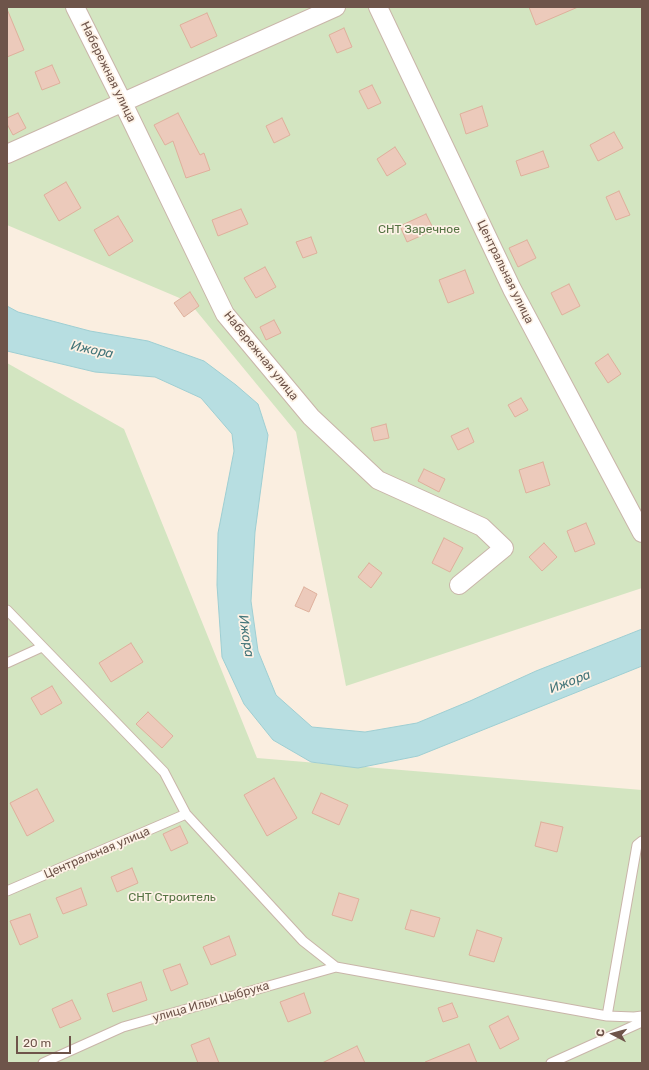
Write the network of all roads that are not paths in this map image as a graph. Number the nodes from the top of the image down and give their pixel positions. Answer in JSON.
{"nodes":[{"id":1,"x":75,"y":7,"type":"edge"},
{"id":2,"x":336,"y":7,"type":"edge"},
{"id":3,"x":378,"y":7,"type":"edge"},
{"id":4,"x":123,"y":103,"type":"junction"},
{"id":5,"x":7,"y":154,"type":"edge"},
{"id":6,"x":642,"y":533,"type":"edge"},
{"id":7,"x":459,"y":585,"type":"dead end"},
{"id":8,"x":7,"y":610,"type":"edge"},
{"id":9,"x":42,"y":647,"type":"junction"},
{"id":10,"x":7,"y":663,"type":"edge"},
{"id":11,"x":186,"y":814,"type":"junction"},
{"id":12,"x":642,"y":841,"type":"edge"},
{"id":13,"x":7,"y":891,"type":"edge"},
{"id":14,"x":336,"y":966,"type":"junction"},
{"id":15,"x":607,"y":1016,"type":"junction"},
{"id":16,"x":642,"y":1016,"type":"edge"},
{"id":17,"x":642,"y":1022,"type":"edge"},
{"id":18,"x":43,"y":1063,"type":"edge"},
{"id":19,"x":551,"y":1063,"type":"edge"}],
"edges":[{"from":1,"to":4,"type":"street","name":"Набережная улица"},
{"from":2,"to":4,"type":"street"},
{"from":3,"to":6,"type":"street","name":"Центральная улица"},
{"from":4,"to":5,"type":"street"},
{"from":4,"to":7,"type":"street","name":"Набережная улица"},
{"from":8,"to":9,"type":"lane"},
{"from":9,"to":10,"type":"lane"},
{"from":9,"to":11,"type":"lane"},
{"from":11,"to":13,"type":"lane","name":"Центральная улица"},
{"from":11,"to":14,"type":"lane"},
{"from":12,"to":15,"type":"lane"},
{"from":14,"to":15,"type":"lane"},
{"from":14,"to":18,"type":"lane","name":"улица Ильи Цыбрука"},
{"from":15,"to":16,"type":"lane"},
{"from":17,"to":19,"type":"lane"}]}
